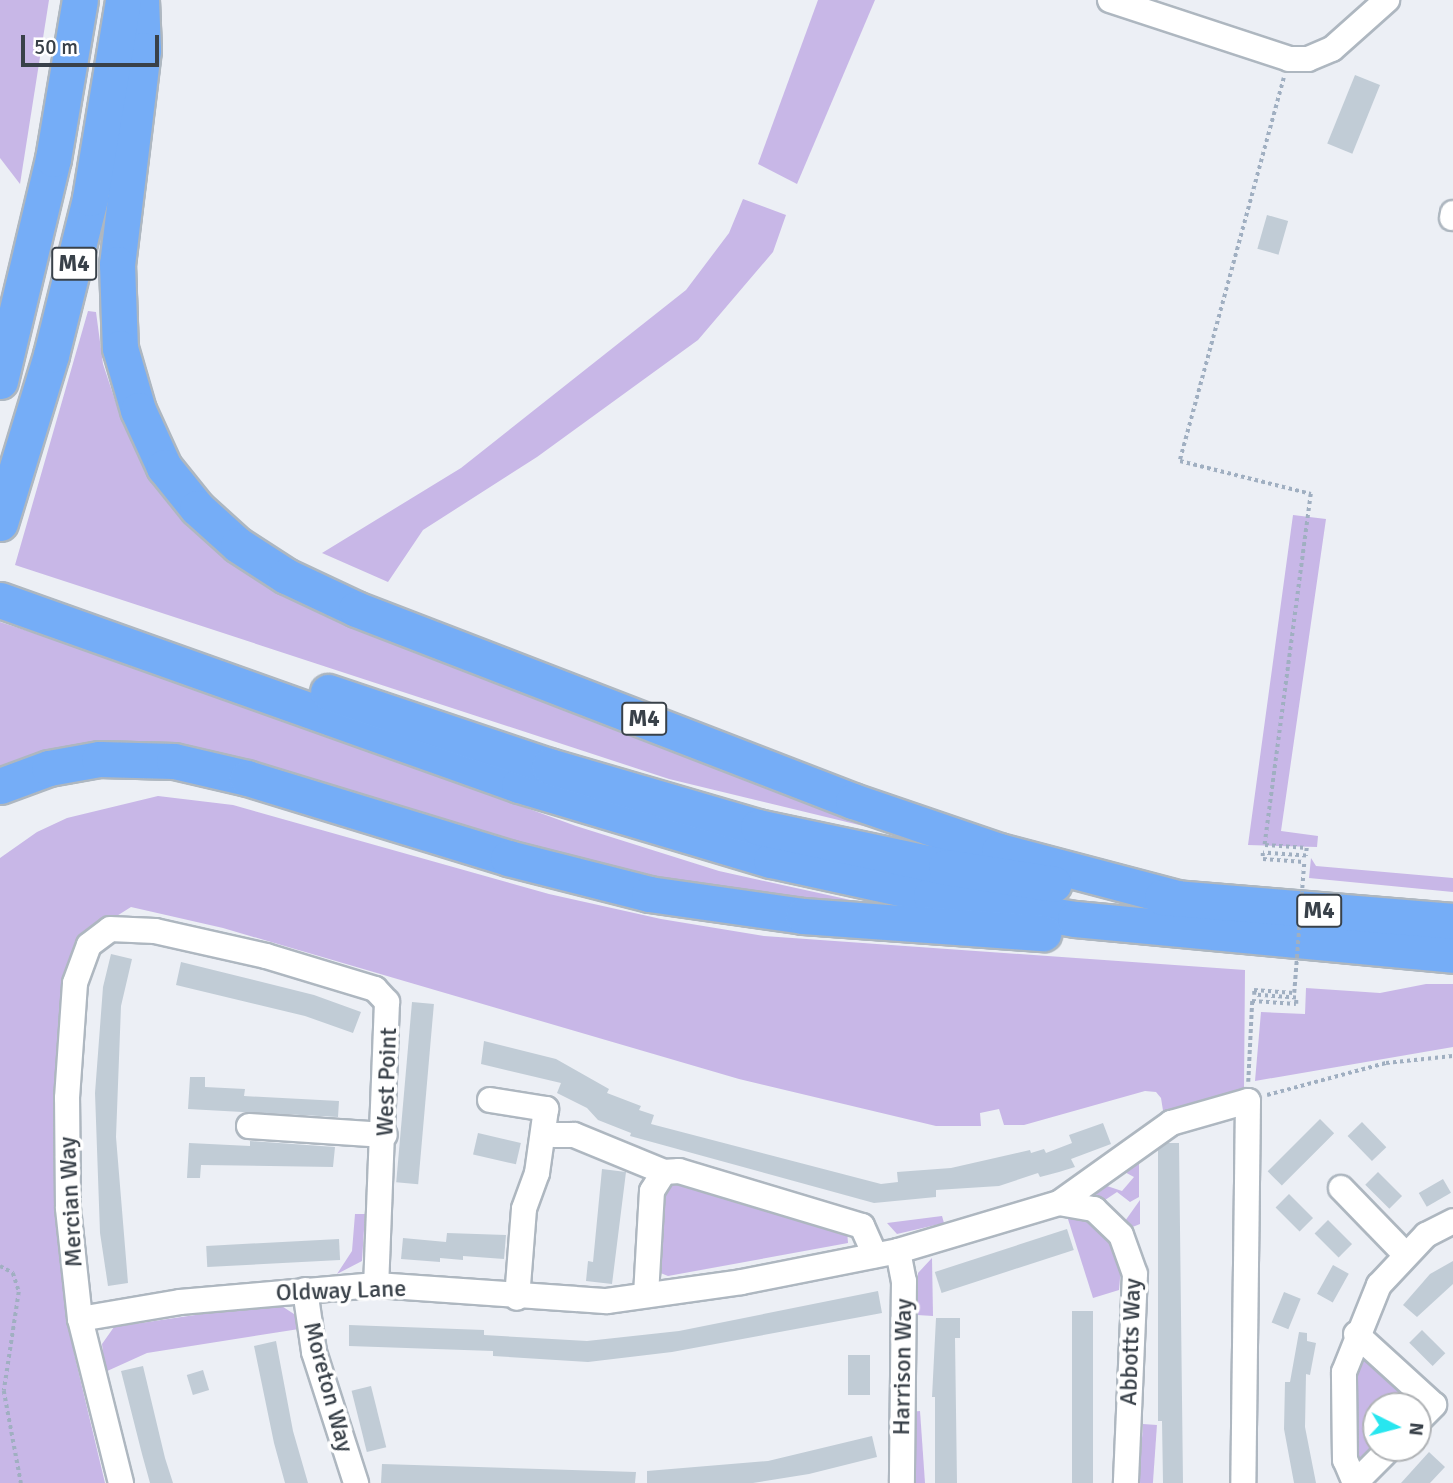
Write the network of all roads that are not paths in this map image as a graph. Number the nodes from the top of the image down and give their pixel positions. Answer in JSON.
{"nodes":[{"id":1,"x":80,"y":0,"type":"edge"},
{"id":2,"x":123,"y":0,"type":"edge"},
{"id":3,"x":141,"y":0,"type":"edge"},
{"id":4,"x":1110,"y":0,"type":"edge"},
{"id":5,"x":1387,"y":0,"type":"edge"},
{"id":6,"x":0,"y":381,"type":"edge"},
{"id":7,"x":0,"y":523,"type":"edge"},
{"id":8,"x":0,"y":580,"type":"edge"},
{"id":9,"x":0,"y":600,"type":"edge"},
{"id":10,"x":69,"y":614,"type":"junction"},
{"id":11,"x":0,"y":786,"type":"edge"},
{"id":12,"x":1184,"y":900,"type":"junction"},
{"id":13,"x":1453,"y":921,"type":"edge"},
{"id":14,"x":1148,"y":927,"type":"junction"},
{"id":15,"x":110,"y":929,"type":"joint"},
{"id":16,"x":1453,"y":955,"type":"edge"},
{"id":17,"x":490,"y":1100,"type":"dead end"},
{"id":18,"x":249,"y":1126,"type":"dead end"},
{"id":19,"x":385,"y":1135,"type":"junction"},
{"id":20,"x":554,"y":1135,"type":"dead end"},
{"id":21,"x":664,"y":1172,"type":"junction"},
{"id":22,"x":1341,"y":1188,"type":"dead end"},
{"id":23,"x":1059,"y":1203,"type":"junction"},
{"id":24,"x":1453,"y":1221,"type":"edge"},
{"id":25,"x":886,"y":1253,"type":"junction"},
{"id":26,"x":1405,"y":1254,"type":"junction"},
{"id":27,"x":376,"y":1285,"type":"junction"},
{"id":28,"x":305,"y":1290,"type":"junction"},
{"id":29,"x":646,"y":1295,"type":"junction"},
{"id":30,"x":517,"y":1298,"type":"junction"},
{"id":31,"x":80,"y":1319,"type":"junction"},
{"id":32,"x":1356,"y":1334,"type":"junction"},
{"id":33,"x":1435,"y":1410,"type":"edge"},
{"id":34,"x":1376,"y":1462,"type":"edge"},
{"id":35,"x":121,"y":1483,"type":"edge"},
{"id":36,"x":356,"y":1483,"type":"edge"},
{"id":37,"x":902,"y":1483,"type":"edge"},
{"id":38,"x":1126,"y":1483,"type":"edge"},
{"id":39,"x":1243,"y":1483,"type":"edge"},
{"id":40,"x":1355,"y":1483,"type":"edge"}],
"edges":[{"from":1,"to":6,"type":"highway","number":"M4"},
{"from":2,"to":7,"type":"highway","number":"M4"},
{"from":3,"to":12,"type":"highway","number":"M4"},
{"from":4,"to":5,"type":"street"},
{"from":8,"to":10,"type":"highway","number":"M4"},
{"from":9,"to":10,"type":"highway","number":"M4"},
{"from":10,"to":12,"type":"highway","number":"M4"},
{"from":10,"to":14,"type":"highway","number":"M4"},
{"from":11,"to":14,"type":"highway","number":"M4"},
{"from":12,"to":13,"type":"highway","number":"M4"},
{"from":14,"to":16,"type":"highway","number":"M4"},
{"from":15,"to":19,"type":"street","name":"West Point"},
{"from":15,"to":31,"type":"street","name":"Mercian Way"},
{"from":17,"to":30,"type":"street"},
{"from":18,"to":19,"type":"street"},
{"from":19,"to":27,"type":"street","name":"West Point"},
{"from":20,"to":21,"type":"street"},
{"from":21,"to":25,"type":"street"},
{"from":21,"to":29,"type":"street"},
{"from":22,"to":26,"type":"street"},
{"from":23,"to":25,"type":"street","name":"Abbotts Way"},
{"from":23,"to":38,"type":"street","name":"Abbotts Way"},
{"from":23,"to":39,"type":"street"},
{"from":24,"to":26,"type":"street"},
{"from":25,"to":29,"type":"street","name":"Oldway Lane"},
{"from":25,"to":37,"type":"street","name":"Harrison Way"},
{"from":26,"to":32,"type":"street"},
{"from":27,"to":28,"type":"street","name":"Oldway Lane"},
{"from":27,"to":30,"type":"street","name":"Oldway Lane"},
{"from":28,"to":31,"type":"street","name":"Oldway Lane"},
{"from":28,"to":36,"type":"street","name":"Moreton Way"},
{"from":29,"to":30,"type":"street","name":"Oldway Lane"},
{"from":31,"to":35,"type":"street","name":"Mercian Way"},
{"from":32,"to":33,"type":"street"},
{"from":32,"to":40,"type":"street"},
{"from":34,"to":40,"type":"street"}]}
